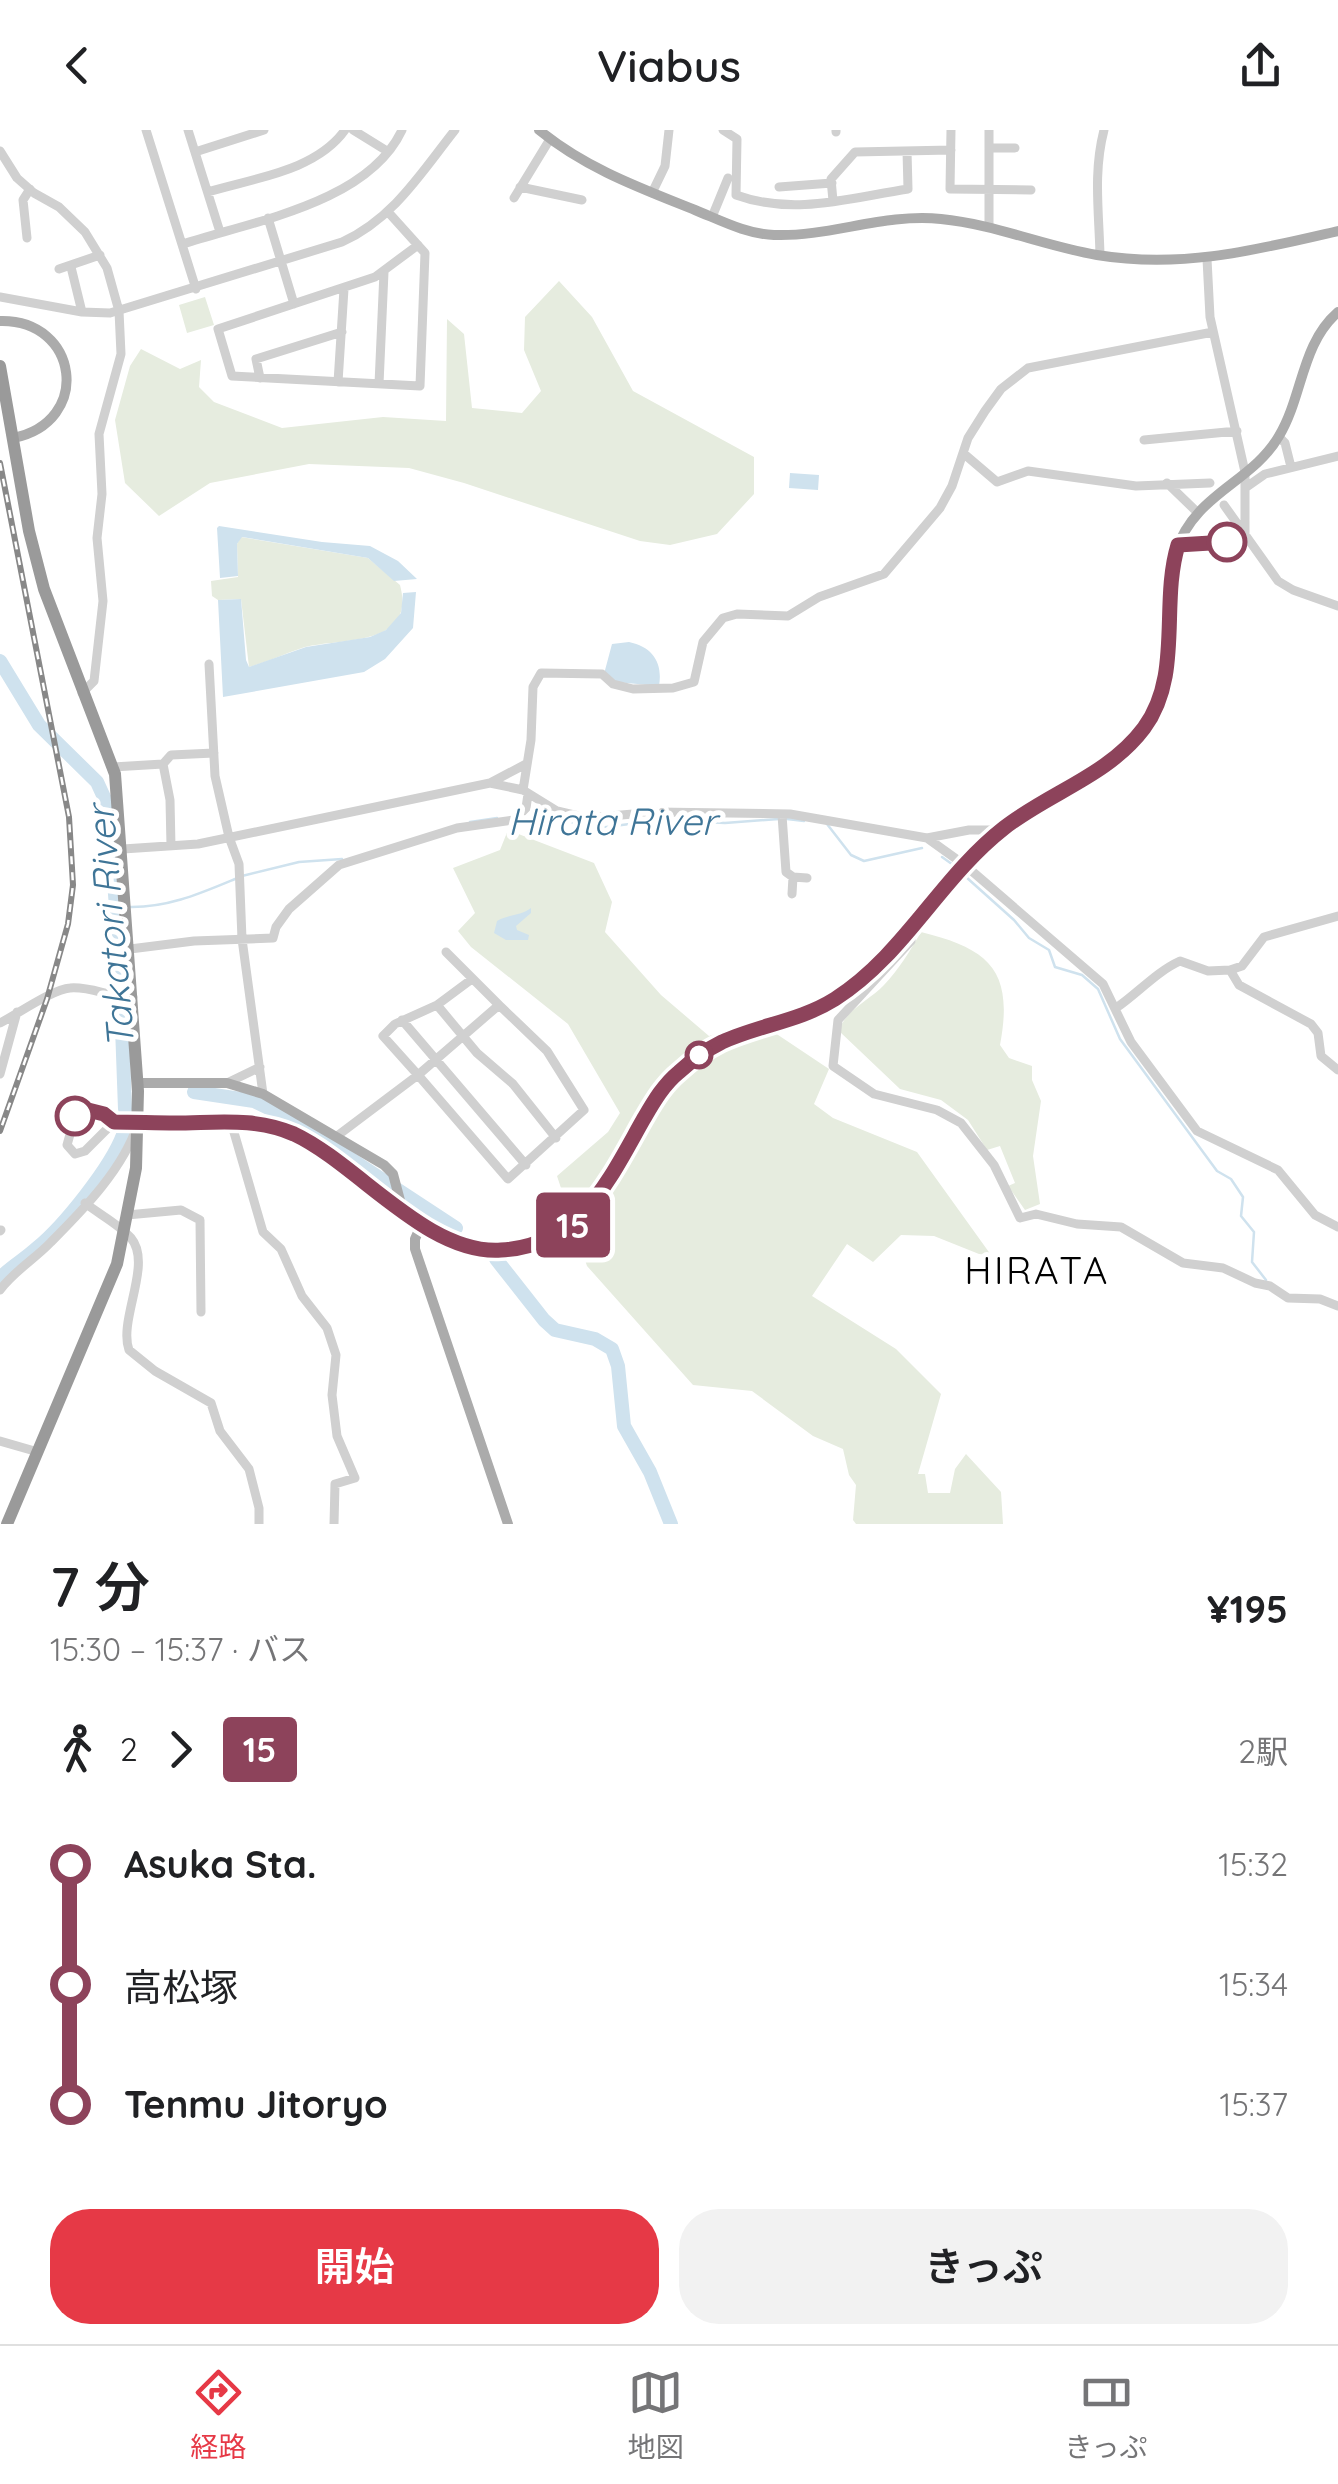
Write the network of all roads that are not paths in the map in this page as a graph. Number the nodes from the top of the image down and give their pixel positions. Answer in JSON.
{"nodes":[{"id":1,"x":146,"y":130,"type":"edge"},
{"id":2,"x":188,"y":130,"type":"edge"},
{"id":3,"x":264,"y":130,"type":"edge"},
{"id":4,"x":345,"y":130,"type":"edge"},
{"id":5,"x":353,"y":130,"type":"edge"},
{"id":6,"x":402,"y":130,"type":"edge"},
{"id":7,"x":455,"y":130,"type":"edge"},
{"id":8,"x":540,"y":130,"type":"edge"},
{"id":9,"x":670,"y":130,"type":"edge"},
{"id":10,"x":723,"y":130,"type":"edge"},
{"id":11,"x":950,"y":130,"type":"edge"},
{"id":12,"x":990,"y":130,"type":"edge"},
{"id":13,"x":1104,"y":130,"type":"edge"},
{"id":14,"x":550,"y":139,"type":"junction"},
{"id":15,"x":989,"y":148,"type":"junction"},
{"id":16,"x":1015,"y":148,"type":"dead end"},
{"id":17,"x":950,"y":150,"type":"junction"},
{"id":18,"x":0,"y":151,"type":"edge"},
{"id":19,"x":387,"y":151,"type":"junction"},
{"id":20,"x":907,"y":151,"type":"junction"},
{"id":21,"x":195,"y":152,"type":"junction"},
{"id":22,"x":728,"y":178,"type":"dead end"},
{"id":23,"x":832,"y":183,"type":"junction"},
{"id":24,"x":520,"y":187,"type":"junction"},
{"id":25,"x":779,"y":187,"type":"dead end"},
{"id":26,"x":30,"y":189,"type":"junction"},
{"id":27,"x":989,"y":190,"type":"junction"},
{"id":28,"x":1031,"y":190,"type":"dead end"},
{"id":29,"x":208,"y":192,"type":"junction"},
{"id":30,"x":652,"y":193,"type":"junction"},
{"id":31,"x":514,"y":198,"type":"dead end"},
{"id":32,"x":582,"y":200,"type":"dead end"},
{"id":33,"x":833,"y":201,"type":"junction"},
{"id":34,"x":389,"y":213,"type":"junction"},
{"id":35,"x":712,"y":217,"type":"junction"},
{"id":36,"x":268,"y":218,"type":"junction"},
{"id":37,"x":988,"y":227,"type":"junction"},
{"id":38,"x":1338,"y":231,"type":"edge"},
{"id":39,"x":220,"y":232,"type":"junction"},
{"id":40,"x":28,"y":238,"type":"dead end"},
{"id":41,"x":182,"y":244,"type":"junction"},
{"id":42,"x":418,"y":245,"type":"junction"},
{"id":43,"x":100,"y":255,"type":"junction"},
{"id":44,"x":1100,"y":255,"type":"junction"},
{"id":45,"x":1206,"y":259,"type":"junction"},
{"id":46,"x":280,"y":262,"type":"junction"},
{"id":47,"x":71,"y":266,"type":"junction"},
{"id":48,"x":59,"y":269,"type":"dead end"},
{"id":49,"x":384,"y":272,"type":"junction"},
{"id":50,"x":196,"y":288,"type":"junction"},
{"id":51,"x":344,"y":289,"type":"junction"},
{"id":52,"x":0,"y":297,"type":"edge"},
{"id":53,"x":294,"y":304,"type":"junction"},
{"id":54,"x":119,"y":311,"type":"junction"},
{"id":55,"x":82,"y":312,"type":"junction"},
{"id":56,"x":1338,"y":312,"type":"edge"},
{"id":57,"x":0,"y":321,"type":"edge"},
{"id":58,"x":342,"y":332,"type":"junction"},
{"id":59,"x":1213,"y":332,"type":"junction"},
{"id":60,"x":0,"y":366,"type":"edge"},
{"id":61,"x":260,"y":378,"type":"junction"},
{"id":62,"x":338,"y":382,"type":"junction"},
{"id":63,"x":379,"y":384,"type":"junction"},
{"id":64,"x":1238,"y":431,"type":"junction"},
{"id":65,"x":1279,"y":437,"type":"junction"},
{"id":66,"x":14,"y":438,"type":"junction"},
{"id":67,"x":1144,"y":440,"type":"dead end"},
{"id":68,"x":964,"y":452,"type":"junction"},
{"id":69,"x":1338,"y":456,"type":"edge"},
{"id":70,"x":1291,"y":467,"type":"junction"},
{"id":71,"x":1246,"y":472,"type":"junction"},
{"id":72,"x":1167,"y":483,"type":"junction"},
{"id":73,"x":1210,"y":483,"type":"dead end"},
{"id":74,"x":1244,"y":488,"type":"junction"},
{"id":75,"x":1224,"y":505,"type":"dead end"},
{"id":76,"x":1197,"y":512,"type":"junction"},
{"id":77,"x":1244,"y":535,"type":"junction"},
{"id":78,"x":1178,"y":545,"type":"junction"},
{"id":79,"x":1338,"y":606,"type":"edge"},
{"id":80,"x":209,"y":664,"type":"dead end"},
{"id":81,"x":82,"y":693,"type":"junction"},
{"id":82,"x":214,"y":752,"type":"junction"},
{"id":83,"x":164,"y":764,"type":"junction"},
{"id":84,"x":526,"y":764,"type":"junction"},
{"id":85,"x":113,"y":767,"type":"junction"},
{"id":86,"x":490,"y":783,"type":"junction"},
{"id":87,"x":525,"y":792,"type":"junction"},
{"id":88,"x":782,"y":818,"type":"junction"},
{"id":89,"x":1002,"y":830,"type":"junction"},
{"id":90,"x":229,"y":837,"type":"junction"},
{"id":91,"x":927,"y":838,"type":"junction"},
{"id":92,"x":171,"y":846,"type":"junction"},
{"id":93,"x":123,"y":849,"type":"junction"},
{"id":94,"x":966,"y":866,"type":"junction"},
{"id":95,"x":793,"y":877,"type":"junction"},
{"id":96,"x":807,"y":878,"type":"dead end"},
{"id":97,"x":792,"y":894,"type":"dead end"},
{"id":98,"x":1338,"y":916,"type":"edge"},
{"id":99,"x":912,"y":930,"type":"junction"},
{"id":100,"x":242,"y":940,"type":"junction"},
{"id":101,"x":130,"y":948,"type":"junction"},
{"id":102,"x":446,"y":952,"type":"dead end"},
{"id":103,"x":1230,"y":970,"type":"junction"},
{"id":104,"x":472,"y":980,"type":"junction"},
{"id":105,"x":133,"y":997,"type":"junction"},
{"id":106,"x":438,"y":1005,"type":"junction"},
{"id":107,"x":499,"y":1005,"type":"junction"},
{"id":108,"x":1116,"y":1008,"type":"junction"},
{"id":109,"x":17,"y":1012,"type":"junction"},
{"id":110,"x":402,"y":1020,"type":"junction"},
{"id":111,"x":0,"y":1022,"type":"edge"},
{"id":112,"x":463,"y":1037,"type":"junction"},
{"id":113,"x":435,"y":1061,"type":"junction"},
{"id":114,"x":260,"y":1068,"type":"junction"},
{"id":115,"x":1338,"y":1070,"type":"edge"},
{"id":116,"x":0,"y":1074,"type":"edge"},
{"id":117,"x":418,"y":1075,"type":"junction"},
{"id":118,"x":138,"y":1083,"type":"junction"},
{"id":119,"x":227,"y":1084,"type":"junction"},
{"id":120,"x":263,"y":1094,"type":"junction"},
{"id":121,"x":114,"y":1122,"type":"junction"},
{"id":122,"x":138,"y":1122,"type":"junction"},
{"id":123,"x":231,"y":1122,"type":"junction"},
{"id":124,"x":337,"y":1136,"type":"junction"},
{"id":125,"x":556,"y":1138,"type":"junction"},
{"id":126,"x":526,"y":1165,"type":"junction"},
{"id":127,"x":401,"y":1203,"type":"junction"},
{"id":128,"x":85,"y":1204,"type":"junction"},
{"id":129,"x":127,"y":1214,"type":"junction"},
{"id":130,"x":422,"y":1223,"type":"junction"},
{"id":131,"x":1338,"y":1228,"type":"edge"},
{"id":132,"x":123,"y":1232,"type":"junction"},
{"id":133,"x":0,"y":1290,"type":"edge"},
{"id":134,"x":1338,"y":1306,"type":"edge"},
{"id":135,"x":200,"y":1312,"type":"dead end"},
{"id":136,"x":0,"y":1441,"type":"edge"},
{"id":137,"x":38,"y":1452,"type":"junction"},
{"id":138,"x":7,"y":1524,"type":"edge"},
{"id":139,"x":259,"y":1524,"type":"edge"},
{"id":140,"x":334,"y":1524,"type":"edge"},
{"id":141,"x":508,"y":1524,"type":"edge"}],
"edges":[{"from":1,"to":41,"type":"street"},
{"from":2,"to":21,"type":"street"},
{"from":3,"to":21,"type":"street"},
{"from":4,"to":29,"type":"street"},
{"from":5,"to":19,"type":"street"},
{"from":6,"to":19,"type":"street"},
{"from":7,"to":34,"type":"street"},
{"from":8,"to":14,"type":"main road"},
{"from":9,"to":30,"type":"street"},
{"from":10,"to":33,"type":"street"},
{"from":11,"to":17,"type":"street"},
{"from":12,"to":15,"type":"street"},
{"from":13,"to":44,"type":"street"},
{"from":14,"to":24,"type":"street"},
{"from":14,"to":30,"type":"main road"},
{"from":15,"to":16,"type":"street"},
{"from":15,"to":27,"type":"street"},
{"from":17,"to":20,"type":"street"},
{"from":17,"to":27,"type":"street"},
{"from":18,"to":26,"type":"street"},
{"from":19,"to":36,"type":"street"},
{"from":20,"to":23,"type":"street"},
{"from":20,"to":33,"type":"street"},
{"from":21,"to":29,"type":"street"},
{"from":22,"to":35,"type":"street"},
{"from":23,"to":25,"type":"street"},
{"from":23,"to":33,"type":"street"},
{"from":24,"to":31,"type":"street"},
{"from":24,"to":32,"type":"street"},
{"from":26,"to":40,"type":"street"},
{"from":26,"to":43,"type":"street"},
{"from":27,"to":28,"type":"street"},
{"from":27,"to":37,"type":"street"},
{"from":29,"to":39,"type":"street"},
{"from":30,"to":35,"type":"main road"},
{"from":34,"to":42,"type":"street"},
{"from":34,"to":46,"type":"street"},
{"from":35,"to":37,"type":"main road"},
{"from":36,"to":39,"type":"street"},
{"from":36,"to":46,"type":"street"},
{"from":37,"to":44,"type":"main road"},
{"from":38,"to":45,"type":"main road"},
{"from":39,"to":41,"type":"street"},
{"from":41,"to":50,"type":"street"},
{"from":42,"to":49,"type":"street"},
{"from":42,"to":63,"type":"street"},
{"from":43,"to":47,"type":"street"},
{"from":43,"to":54,"type":"street"},
{"from":44,"to":45,"type":"main road"},
{"from":45,"to":59,"type":"street"},
{"from":46,"to":50,"type":"street"},
{"from":46,"to":53,"type":"street"},
{"from":47,"to":48,"type":"street"},
{"from":47,"to":55,"type":"street"},
{"from":49,"to":51,"type":"street"},
{"from":49,"to":63,"type":"street"},
{"from":50,"to":54,"type":"street"},
{"from":51,"to":53,"type":"street"},
{"from":51,"to":58,"type":"street"},
{"from":52,"to":55,"type":"street"},
{"from":53,"to":61,"type":"street"},
{"from":54,"to":55,"type":"street"},
{"from":54,"to":81,"type":"street"},
{"from":56,"to":65,"type":"main road"},
{"from":57,"to":66,"type":"main road"},
{"from":58,"to":61,"type":"street"},
{"from":58,"to":62,"type":"street"},
{"from":59,"to":64,"type":"street"},
{"from":59,"to":68,"type":"street"},
{"from":60,"to":66,"type":"highway"},
{"from":61,"to":62,"type":"street"},
{"from":62,"to":63,"type":"street"},
{"from":64,"to":67,"type":"street"},
{"from":64,"to":71,"type":"street"},
{"from":65,"to":70,"type":"street"},
{"from":65,"to":71,"type":"main road"},
{"from":66,"to":81,"type":"highway"},
{"from":68,"to":72,"type":"street"},
{"from":68,"to":84,"type":"street"},
{"from":69,"to":70,"type":"street"},
{"from":70,"to":74,"type":"street"},
{"from":71,"to":74,"type":"street"},
{"from":71,"to":76,"type":"main road"},
{"from":72,"to":73,"type":"street"},
{"from":72,"to":76,"type":"street"},
{"from":74,"to":77,"type":"street"},
{"from":75,"to":77,"type":"street"},
{"from":76,"to":78,"type":"main road"},
{"from":77,"to":78,"type":"street"},
{"from":77,"to":79,"type":"street"},
{"from":78,"to":89,"type":"main road"},
{"from":80,"to":82,"type":"street"},
{"from":81,"to":85,"type":"highway"},
{"from":82,"to":83,"type":"street"},
{"from":82,"to":90,"type":"street"},
{"from":83,"to":85,"type":"street"},
{"from":83,"to":92,"type":"street"},
{"from":84,"to":86,"type":"street"},
{"from":84,"to":87,"type":"street"},
{"from":85,"to":93,"type":"highway"},
{"from":86,"to":87,"type":"street"},
{"from":86,"to":90,"type":"street"},
{"from":87,"to":88,"type":"street"},
{"from":87,"to":100,"type":"street"},
{"from":88,"to":91,"type":"street"},
{"from":88,"to":95,"type":"street"},
{"from":89,"to":91,"type":"street"},
{"from":89,"to":94,"type":"main road"},
{"from":90,"to":92,"type":"street"},
{"from":90,"to":100,"type":"street"},
{"from":91,"to":94,"type":"street"},
{"from":92,"to":93,"type":"street"},
{"from":93,"to":101,"type":"highway"},
{"from":94,"to":99,"type":"main road"},
{"from":94,"to":108,"type":"street"},
{"from":95,"to":96,"type":"street"},
{"from":95,"to":97,"type":"street"},
{"from":98,"to":103,"type":"street"},
{"from":99,"to":130,"type":"main road"},
{"from":99,"to":134,"type":"street"},
{"from":100,"to":101,"type":"street"},
{"from":100,"to":114,"type":"street"},
{"from":101,"to":105,"type":"highway"},
{"from":102,"to":104,"type":"street"},
{"from":103,"to":108,"type":"street"},
{"from":103,"to":115,"type":"street"},
{"from":104,"to":106,"type":"street"},
{"from":104,"to":107,"type":"street"},
{"from":105,"to":109,"type":"street"},
{"from":105,"to":118,"type":"highway"},
{"from":106,"to":110,"type":"street"},
{"from":106,"to":112,"type":"street"},
{"from":107,"to":112,"type":"street"},
{"from":107,"to":125,"type":"street"},
{"from":108,"to":131,"type":"street"},
{"from":109,"to":111,"type":"street"},
{"from":109,"to":116,"type":"street"},
{"from":110,"to":113,"type":"street"},
{"from":110,"to":117,"type":"street"},
{"from":112,"to":113,"type":"street"},
{"from":112,"to":125,"type":"street"},
{"from":113,"to":117,"type":"street"},
{"from":113,"to":126,"type":"street"},
{"from":114,"to":119,"type":"street"},
{"from":114,"to":120,"type":"street"},
{"from":117,"to":124,"type":"street"},
{"from":117,"to":126,"type":"street"},
{"from":118,"to":119,"type":"main road"},
{"from":118,"to":122,"type":"highway"},
{"from":119,"to":120,"type":"main road"},
{"from":120,"to":124,"type":"main road"},
{"from":121,"to":121,"type":"street"},
{"from":121,"to":122,"type":"street"},
{"from":122,"to":123,"type":"main road"},
{"from":122,"to":128,"type":"street"},
{"from":122,"to":129,"type":"highway"},
{"from":123,"to":127,"type":"main road"},
{"from":123,"to":140,"type":"street"},
{"from":124,"to":127,"type":"main road"},
{"from":125,"to":126,"type":"street"},
{"from":127,"to":130,"type":"main road"},
{"from":128,"to":132,"type":"street"},
{"from":128,"to":133,"type":"street"},
{"from":129,"to":132,"type":"highway"},
{"from":129,"to":135,"type":"street"},
{"from":130,"to":141,"type":"main road"},
{"from":132,"to":137,"type":"highway"},
{"from":132,"to":139,"type":"street"},
{"from":136,"to":137,"type":"street"},
{"from":137,"to":138,"type":"highway"}]}
